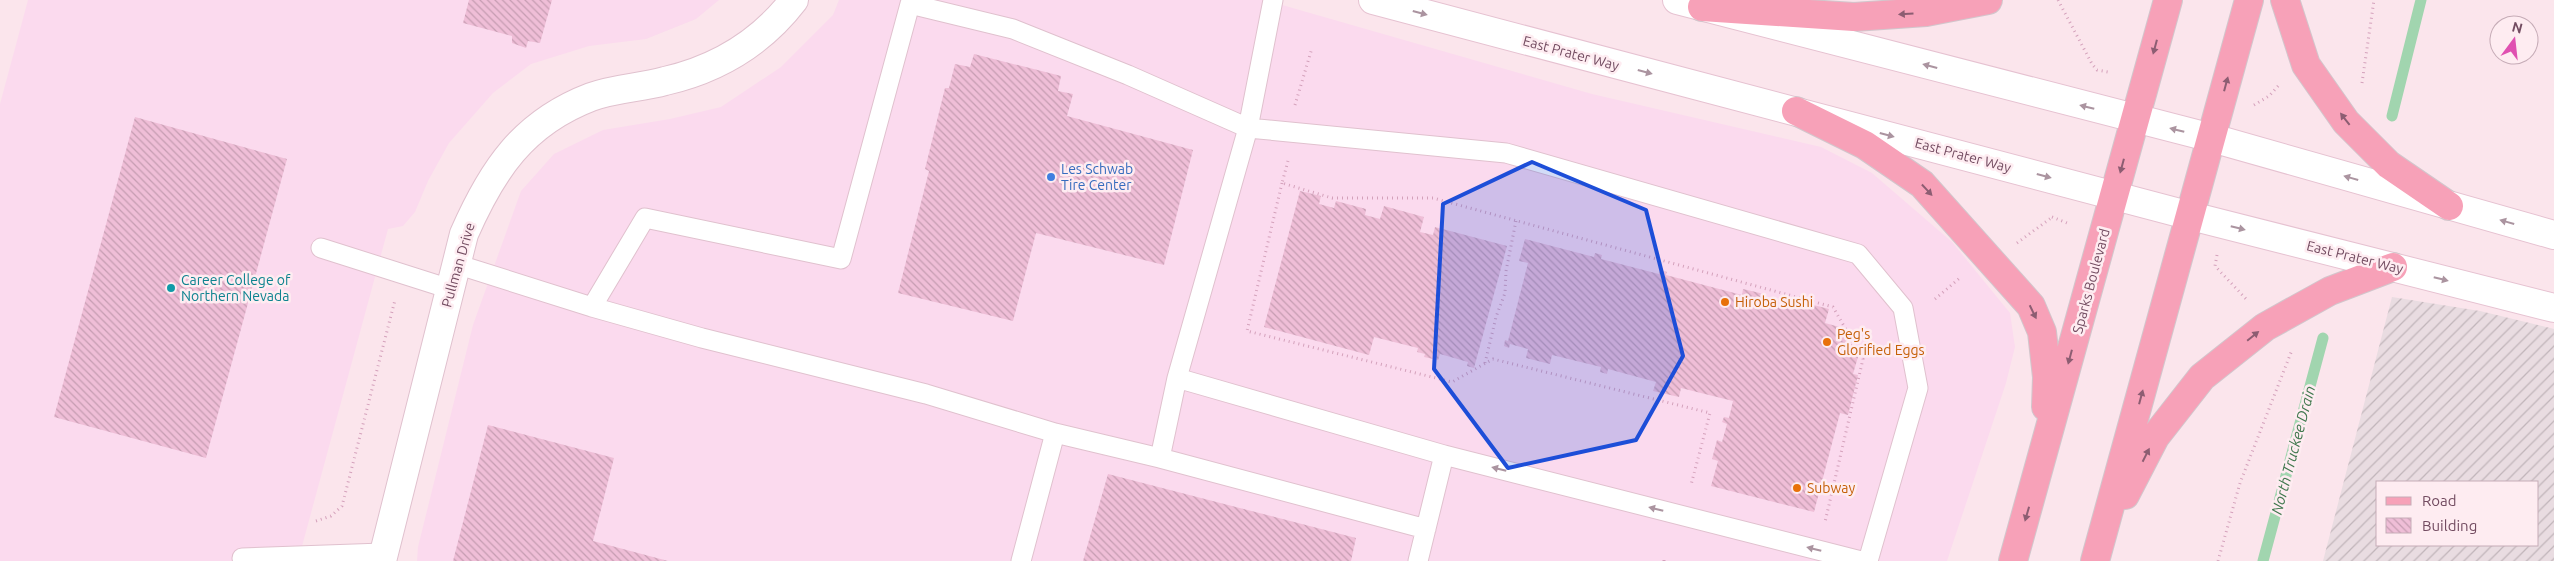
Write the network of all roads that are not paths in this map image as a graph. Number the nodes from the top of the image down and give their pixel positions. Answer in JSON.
{"nodes":[{"id":1,"x":794,"y":0,"type":"edge"},
{"id":2,"x":1273,"y":0,"type":"edge"},
{"id":3,"x":1373,"y":0,"type":"edge"},
{"id":4,"x":1988,"y":0,"type":"edge"},
{"id":5,"x":2168,"y":0,"type":"edge"},
{"id":6,"x":2249,"y":0,"type":"edge"},
{"id":7,"x":2285,"y":0,"type":"edge"},
{"id":8,"x":1690,"y":3,"type":"edge"},
{"id":9,"x":1796,"y":111,"type":"junction"},
{"id":10,"x":2134,"y":119,"type":"junction"},
{"id":11,"x":1248,"y":128,"type":"junction"},
{"id":12,"x":2212,"y":138,"type":"junction"},
{"id":13,"x":2114,"y":195,"type":"junction"},
{"id":14,"x":2449,"y":206,"type":"junction"},
{"id":15,"x":2191,"y":216,"type":"junction"},
{"id":16,"x":2554,"y":235,"type":"edge"},
{"id":17,"x":321,"y":248,"type":"dead end"},
{"id":18,"x":2394,"y":267,"type":"junction"},
{"id":19,"x":453,"y":276,"type":"junction"},
{"id":20,"x":592,"y":307,"type":"junction"},
{"id":21,"x":2554,"y":308,"type":"edge"},
{"id":22,"x":1177,"y":378,"type":"junction"},
{"id":23,"x":1055,"y":433,"type":"junction"},
{"id":24,"x":2044,"y":452,"type":"junction"},
{"id":25,"x":1444,"y":455,"type":"junction"},
{"id":26,"x":1160,"y":458,"type":"junction"},
{"id":27,"x":1426,"y":529,"type":"junction"},
{"id":28,"x":2098,"y":553,"type":"edge"},
{"id":29,"x":383,"y":557,"type":"edge"},
{"id":30,"x":242,"y":558,"type":"dead end"},
{"id":31,"x":1021,"y":561,"type":"edge"},
{"id":32,"x":1418,"y":561,"type":"edge"},
{"id":33,"x":1861,"y":561,"type":"edge"},
{"id":34,"x":1868,"y":561,"type":"edge"},
{"id":35,"x":2013,"y":561,"type":"edge"}],
"edges":[{"from":1,"to":19,"type":"main road","name":"Pullman Drive"},
{"from":2,"to":11,"type":"lane"},
{"from":3,"to":9,"type":"main road","name":"East Prater Way","one_way":true},
{"from":4,"to":8,"type":"main road","one_way":true},
{"from":5,"to":10,"type":"main road","name":"Sparks Boulevard","one_way":true},
{"from":12,"to":6,"type":"main road","one_way":true},
{"from":14,"to":7,"type":"main road","one_way":true},
{"from":10,"to":8,"type":"main road","one_way":true},
{"from":9,"to":13,"type":"main road","name":"East Prater Way","one_way":true},
{"from":9,"to":24,"type":"main road","one_way":true},
{"from":12,"to":10,"type":"main road","one_way":true},
{"from":10,"to":13,"type":"main road","name":"Sparks Boulevard","one_way":true},
{"from":11,"to":20,"type":"lane"},
{"from":11,"to":22,"type":"lane"},
{"from":11,"to":34,"type":"lane"},
{"from":14,"to":12,"type":"main road","one_way":true},
{"from":12,"to":15,"type":"main road"},
{"from":13,"to":15,"type":"main road","name":"East Prater Way"},
{"from":13,"to":24,"type":"main road","name":"Sparks Boulevard","one_way":true},
{"from":16,"to":14,"type":"main road","one_way":true},
{"from":15,"to":18,"type":"main road","name":"East Prater Way","one_way":true},
{"from":28,"to":15,"type":"main road","one_way":true},
{"from":17,"to":19,"type":"lane"},
{"from":18,"to":21,"type":"main road","name":"East Prater Way","one_way":true},
{"from":28,"to":18,"type":"main road","one_way":true},
{"from":19,"to":20,"type":"lane"},
{"from":19,"to":29,"type":"main road","name":"Pullman Drive"},
{"from":20,"to":23,"type":"lane"},
{"from":22,"to":25,"type":"lane"},
{"from":22,"to":26,"type":"lane"},
{"from":23,"to":26,"type":"lane"},
{"from":23,"to":31,"type":"lane"},
{"from":24,"to":35,"type":"main road","name":"Sparks Boulevard","one_way":true},
{"from":25,"to":27,"type":"lane"},
{"from":33,"to":25,"type":"lane","one_way":true},
{"from":26,"to":27,"type":"lane"},
{"from":27,"to":32,"type":"lane"},
{"from":29,"to":30,"type":"lane"}]}
